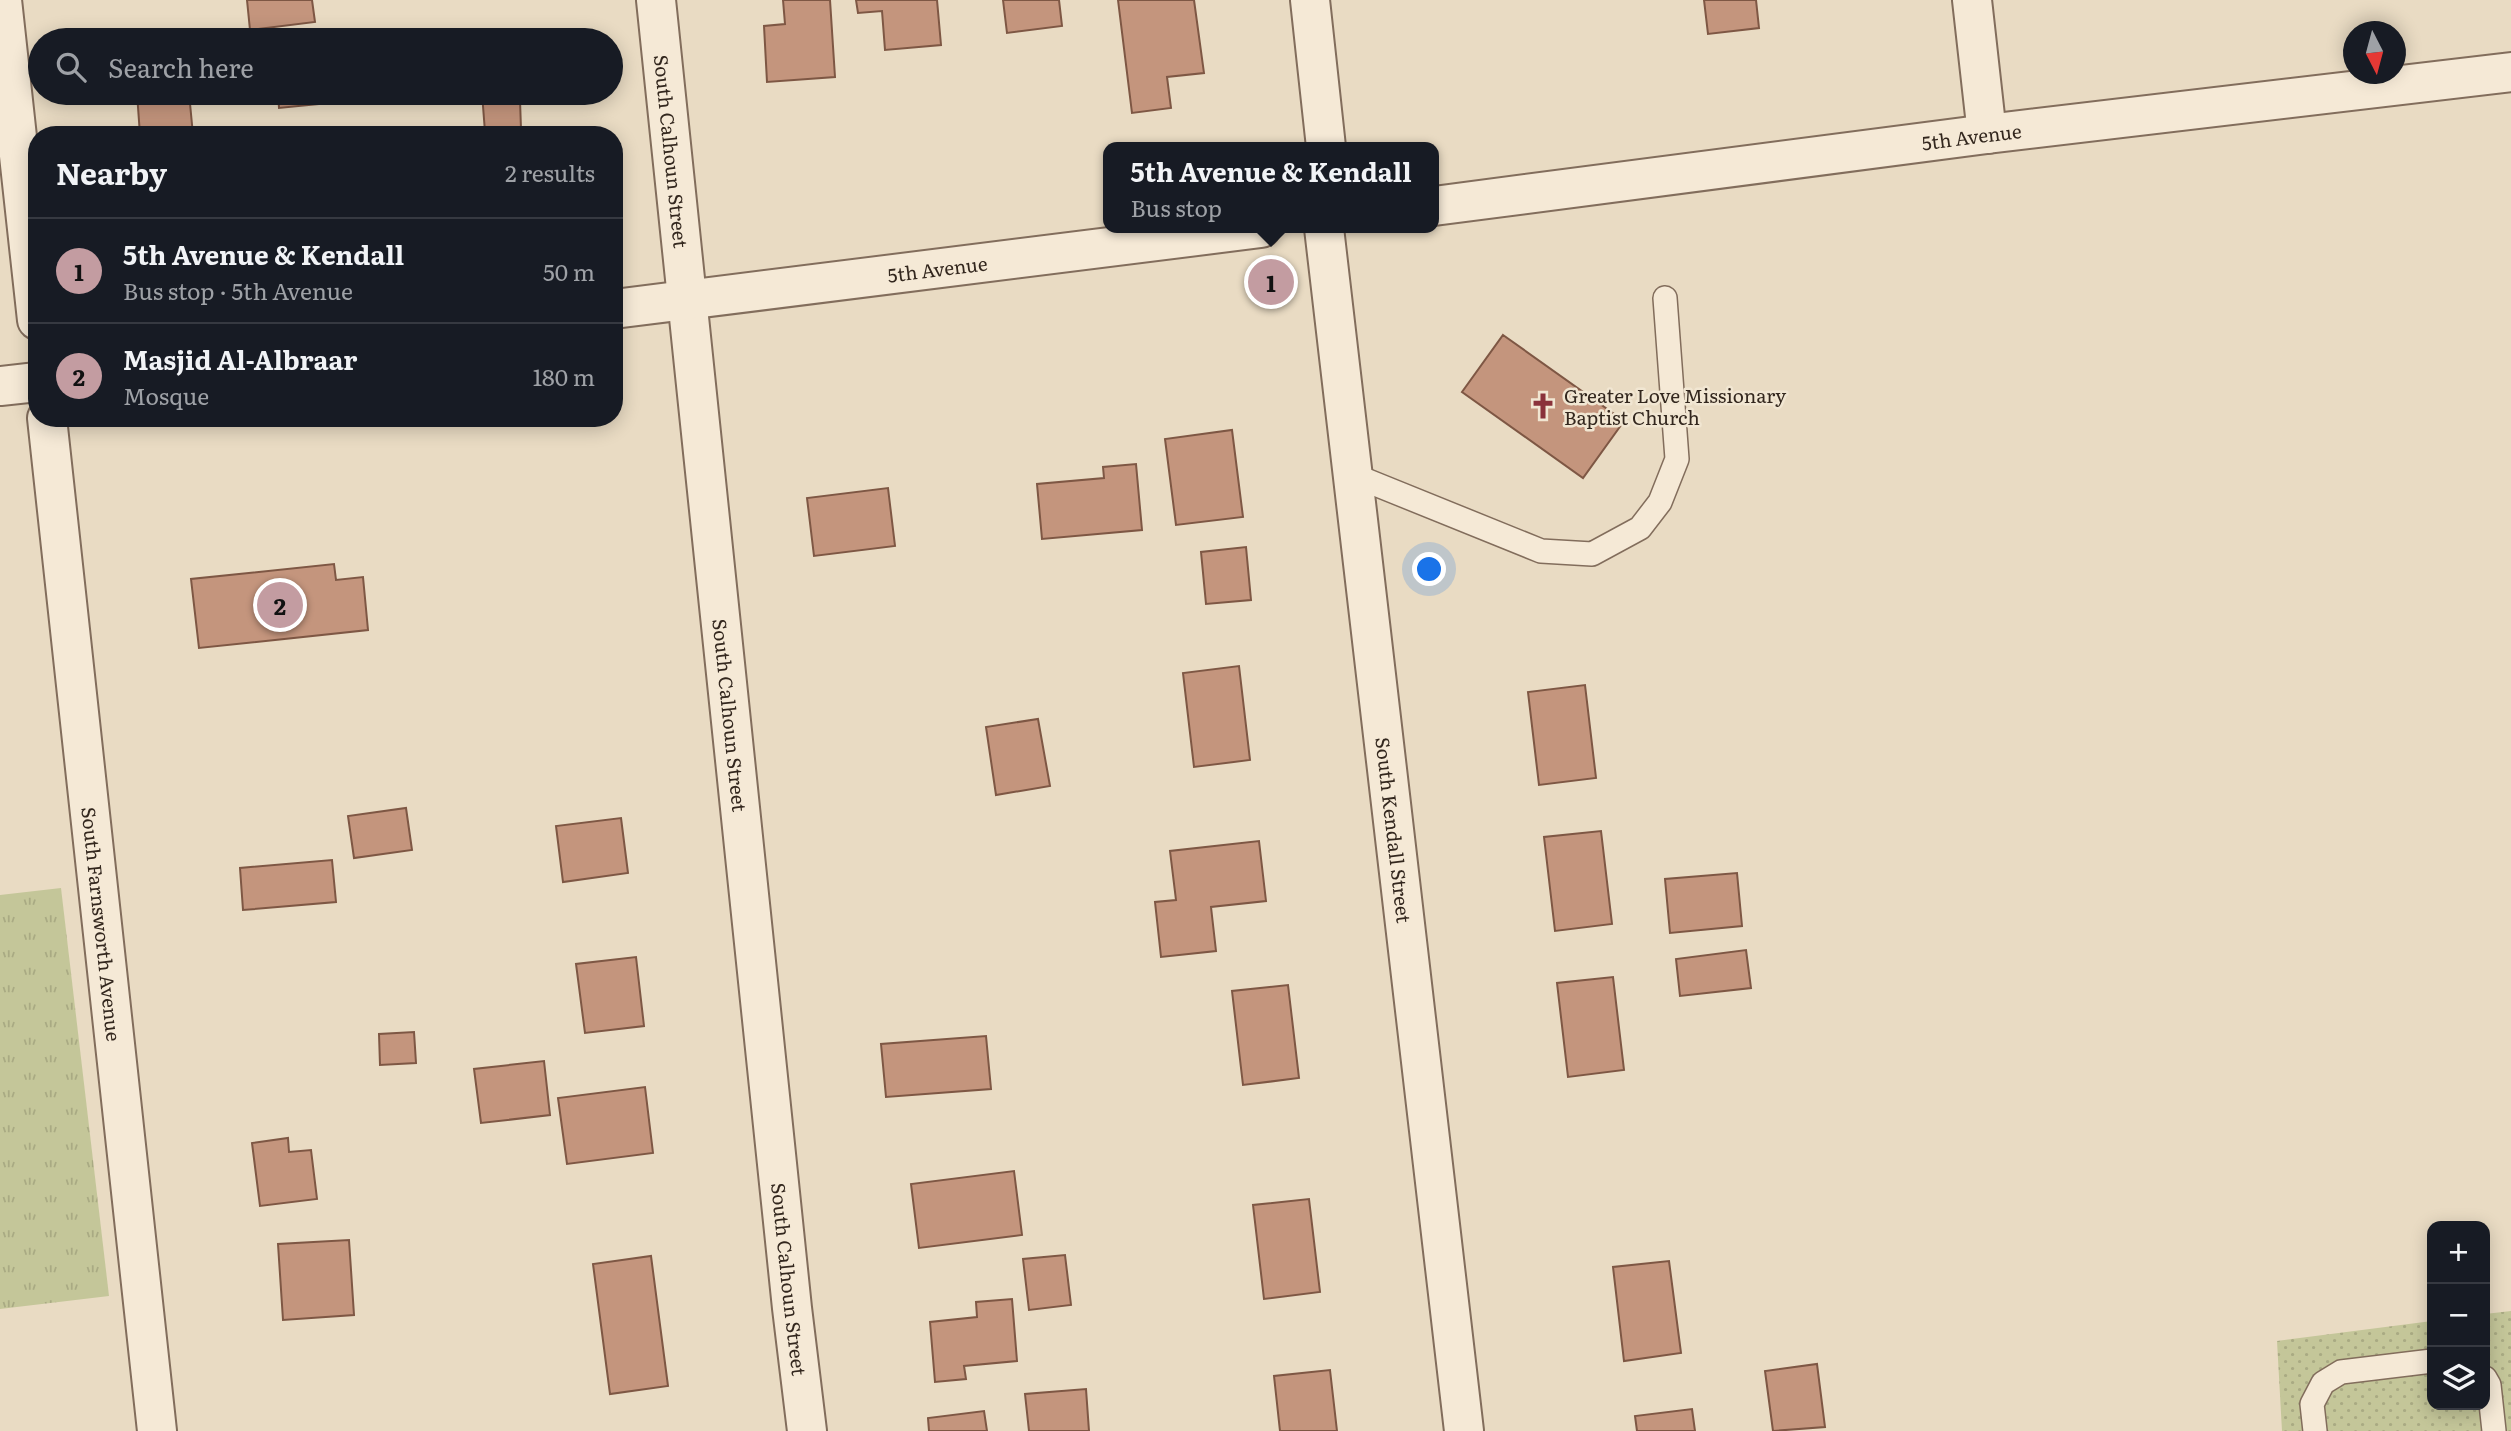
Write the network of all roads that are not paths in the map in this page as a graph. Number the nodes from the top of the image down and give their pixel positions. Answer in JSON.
{"nodes":[{"id":1,"x":2,"y":0,"type":"edge"},
{"id":2,"x":656,"y":0,"type":"edge"},
{"id":3,"x":1310,"y":0,"type":"edge"},
{"id":4,"x":1972,"y":0,"type":"edge"},
{"id":5,"x":2511,"y":72,"type":"edge"},
{"id":6,"x":1987,"y":134,"type":"junction"},
{"id":7,"x":1325,"y":142,"type":"edge"},
{"id":8,"x":1439,"y":205,"type":"edge"},
{"id":9,"x":1221,"y":233,"type":"edge"},
{"id":10,"x":1325,"y":233,"type":"edge"},
{"id":11,"x":28,"y":238,"type":"edge"},
{"id":12,"x":1665,"y":298,"type":"dead end"},
{"id":13,"x":689,"y":300,"type":"junction"},
{"id":14,"x":623,"y":308,"type":"edge"},
{"id":15,"x":28,"y":383,"type":"edge"},
{"id":16,"x":0,"y":386,"type":"edge"},
{"id":17,"x":48,"y":427,"type":"edge"},
{"id":18,"x":1353,"y":474,"type":"junction"},
{"id":19,"x":2427,"y":1362,"type":"edge"},
{"id":20,"x":2490,"y":1394,"type":"edge"},
{"id":21,"x":157,"y":1431,"type":"edge"},
{"id":22,"x":807,"y":1431,"type":"edge"},
{"id":23,"x":1464,"y":1431,"type":"edge"},
{"id":24,"x":2315,"y":1431,"type":"edge"},
{"id":25,"x":2494,"y":1431,"type":"edge"}],
"edges":[{"from":1,"to":11,"type":"street"},
{"from":2,"to":13,"type":"street","name":"South Calhoun Street"},
{"from":3,"to":7,"type":"street"},
{"from":4,"to":6,"type":"street"},
{"from":5,"to":6,"type":"street","name":"5th Avenue"},
{"from":6,"to":8,"type":"street","name":"5th Avenue"},
{"from":9,"to":13,"type":"street","name":"5th Avenue"},
{"from":10,"to":18,"type":"street","name":"South Kendall Street"},
{"from":12,"to":18,"type":"lane"},
{"from":13,"to":14,"type":"street","name":"5th Avenue"},
{"from":13,"to":22,"type":"street","name":"South Calhoun Street"},
{"from":15,"to":16,"type":"street"},
{"from":17,"to":21,"type":"street","name":"South Farnsworth Avenue"},
{"from":18,"to":23,"type":"street","name":"South Kendall Street"},
{"from":19,"to":24,"type":"lane"},
{"from":20,"to":25,"type":"lane"}]}
